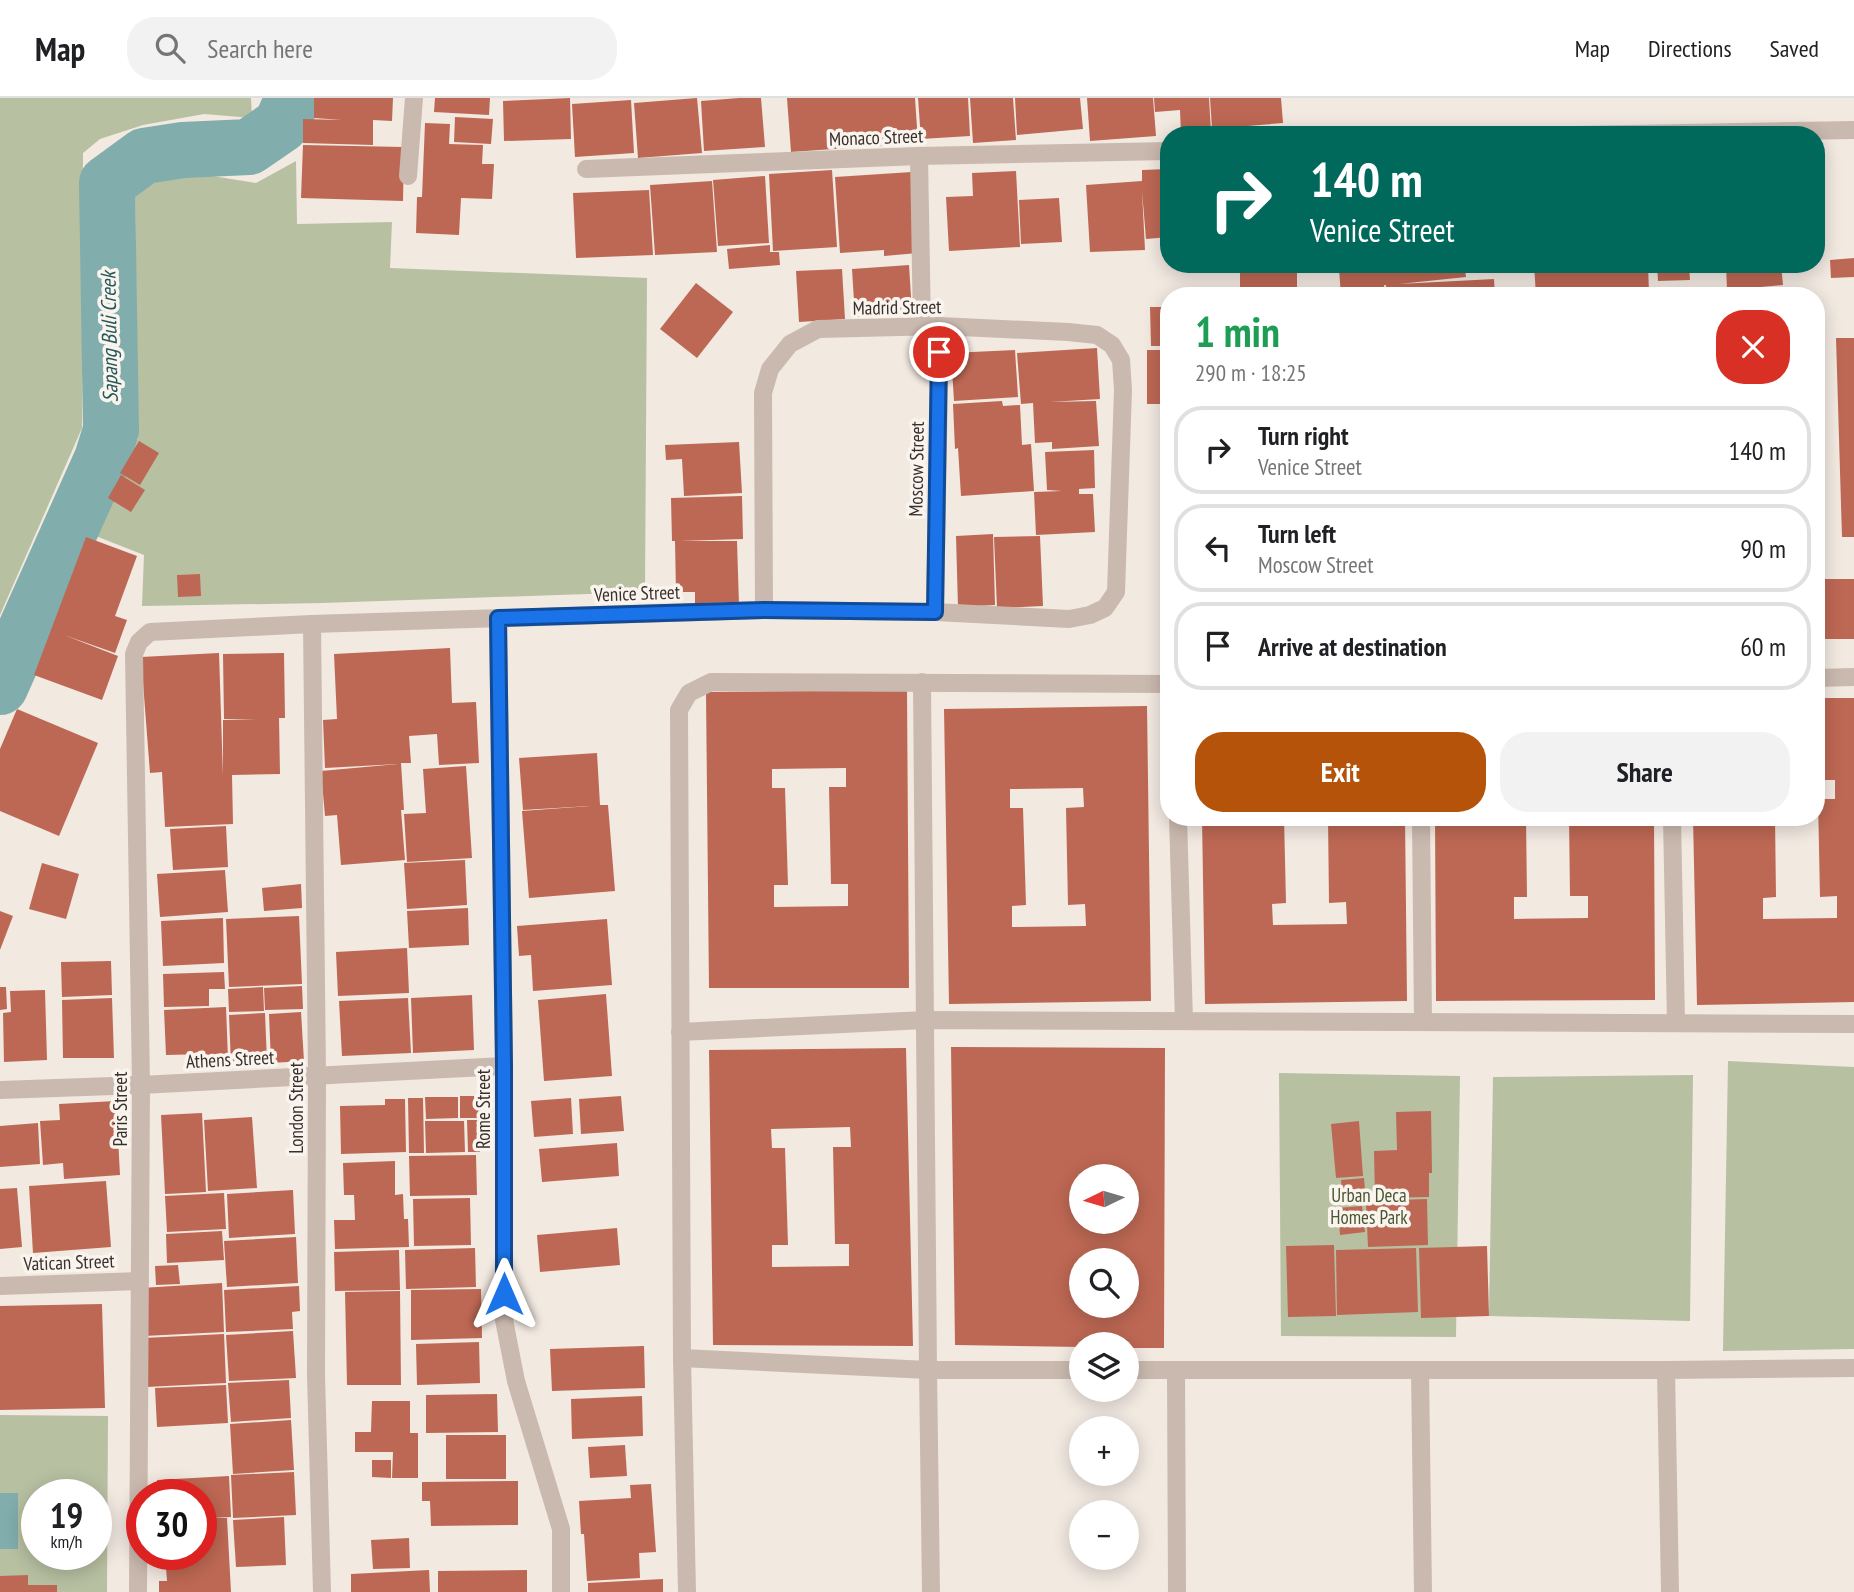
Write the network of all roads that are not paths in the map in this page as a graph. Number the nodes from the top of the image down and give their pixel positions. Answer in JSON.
{"nodes":[{"id":1,"x":414,"y":98,"type":"edge"},
{"id":2,"x":1854,"y":130,"type":"edge"},
{"id":3,"x":1825,"y":131,"type":"edge"},
{"id":4,"x":1160,"y":151,"type":"edge"},
{"id":5,"x":919,"y":156,"type":"junction"},
{"id":6,"x":586,"y":169,"type":"dead end"},
{"id":7,"x":408,"y":176,"type":"dead end"},
{"id":8,"x":931,"y":327,"type":"junction"},
{"id":9,"x":1116,"y":592,"type":"joint"},
{"id":10,"x":764,"y":610,"type":"junction"},
{"id":11,"x":935,"y":612,"type":"junction"},
{"id":12,"x":498,"y":618,"type":"junction"},
{"id":13,"x":312,"y":624,"type":"junction"},
{"id":14,"x":150,"y":632,"type":"joint"},
{"id":15,"x":1854,"y":677,"type":"edge"},
{"id":16,"x":1825,"y":678,"type":"edge"},
{"id":17,"x":922,"y":682,"type":"junction"},
{"id":18,"x":1160,"y":684,"type":"edge"},
{"id":19,"x":1178,"y":826,"type":"edge"},
{"id":20,"x":1421,"y":826,"type":"edge"},
{"id":21,"x":1672,"y":826,"type":"edge"},
{"id":22,"x":925,"y":1020,"type":"junction"},
{"id":23,"x":1184,"y":1021,"type":"junction"},
{"id":24,"x":1423,"y":1022,"type":"junction"},
{"id":25,"x":1676,"y":1023,"type":"junction"},
{"id":26,"x":1854,"y":1024,"type":"edge"},
{"id":27,"x":680,"y":1032,"type":"junction"},
{"id":28,"x":504,"y":1066,"type":"junction"},
{"id":29,"x":317,"y":1075,"type":"junction"},
{"id":30,"x":141,"y":1085,"type":"junction"},
{"id":31,"x":0,"y":1090,"type":"edge"},
{"id":32,"x":140,"y":1281,"type":"junction"},
{"id":33,"x":0,"y":1286,"type":"edge"},
{"id":34,"x":682,"y":1359,"type":"junction"},
{"id":35,"x":1854,"y":1368,"type":"edge"},
{"id":36,"x":928,"y":1370,"type":"junction"},
{"id":37,"x":1069,"y":1370,"type":"edge"},
{"id":38,"x":1139,"y":1370,"type":"edge"},
{"id":39,"x":1177,"y":1370,"type":"junction"},
{"id":40,"x":1420,"y":1370,"type":"junction"},
{"id":41,"x":1667,"y":1370,"type":"junction"},
{"id":42,"x":138,"y":1592,"type":"edge"},
{"id":43,"x":322,"y":1592,"type":"edge"},
{"id":44,"x":561,"y":1592,"type":"edge"},
{"id":45,"x":688,"y":1592,"type":"edge"},
{"id":46,"x":931,"y":1592,"type":"edge"},
{"id":47,"x":1177,"y":1592,"type":"edge"},
{"id":48,"x":1423,"y":1592,"type":"edge"},
{"id":49,"x":1670,"y":1592,"type":"edge"}],
"edges":[{"from":1,"to":7,"type":"street"},
{"from":2,"to":3,"type":"street"},
{"from":4,"to":5,"type":"street","name":"Monaco Street"},
{"from":5,"to":6,"type":"street","name":"Monaco Street"},
{"from":5,"to":8,"type":"street","name":"Moscow Street"},
{"from":8,"to":9,"type":"street","name":"Madrid Street"},
{"from":8,"to":10,"type":"street","name":"Madrid Street"},
{"from":8,"to":11,"type":"street","name":"Moscow Street"},
{"from":9,"to":11,"type":"street","name":"Venice Street"},
{"from":10,"to":11,"type":"street","name":"Venice Street"},
{"from":10,"to":12,"type":"street","name":"Venice Street"},
{"from":12,"to":13,"type":"street","name":"Venice Street"},
{"from":12,"to":28,"type":"street","name":"Rome Street"},
{"from":13,"to":14,"type":"street","name":"Venice Street"},
{"from":13,"to":29,"type":"street","name":"London Street"},
{"from":14,"to":30,"type":"street","name":"Paris Street"},
{"from":15,"to":16,"type":"street"},
{"from":17,"to":18,"type":"street"},
{"from":17,"to":22,"type":"street"},
{"from":17,"to":27,"type":"street"},
{"from":19,"to":23,"type":"street"},
{"from":20,"to":24,"type":"street"},
{"from":21,"to":25,"type":"street"},
{"from":22,"to":23,"type":"street"},
{"from":22,"to":27,"type":"street"},
{"from":22,"to":36,"type":"street"},
{"from":23,"to":24,"type":"street"},
{"from":24,"to":25,"type":"street"},
{"from":25,"to":26,"type":"street"},
{"from":27,"to":34,"type":"street"},
{"from":28,"to":29,"type":"street","name":"Athens Street"},
{"from":28,"to":44,"type":"street","name":"Rome Street"},
{"from":29,"to":30,"type":"street","name":"Athens Street"},
{"from":29,"to":43,"type":"street","name":"London Street"},
{"from":30,"to":31,"type":"street","name":"Athens Street"},
{"from":30,"to":32,"type":"street","name":"Paris Street"},
{"from":32,"to":33,"type":"street","name":"Vatican Street"},
{"from":32,"to":42,"type":"street","name":"Paris Street"},
{"from":34,"to":36,"type":"street"},
{"from":34,"to":45,"type":"street"},
{"from":35,"to":41,"type":"street"},
{"from":36,"to":37,"type":"street"},
{"from":36,"to":46,"type":"street"},
{"from":38,"to":39,"type":"street"},
{"from":39,"to":40,"type":"street"},
{"from":39,"to":47,"type":"street"},
{"from":40,"to":41,"type":"street"},
{"from":40,"to":48,"type":"street"},
{"from":41,"to":49,"type":"street"}]}
